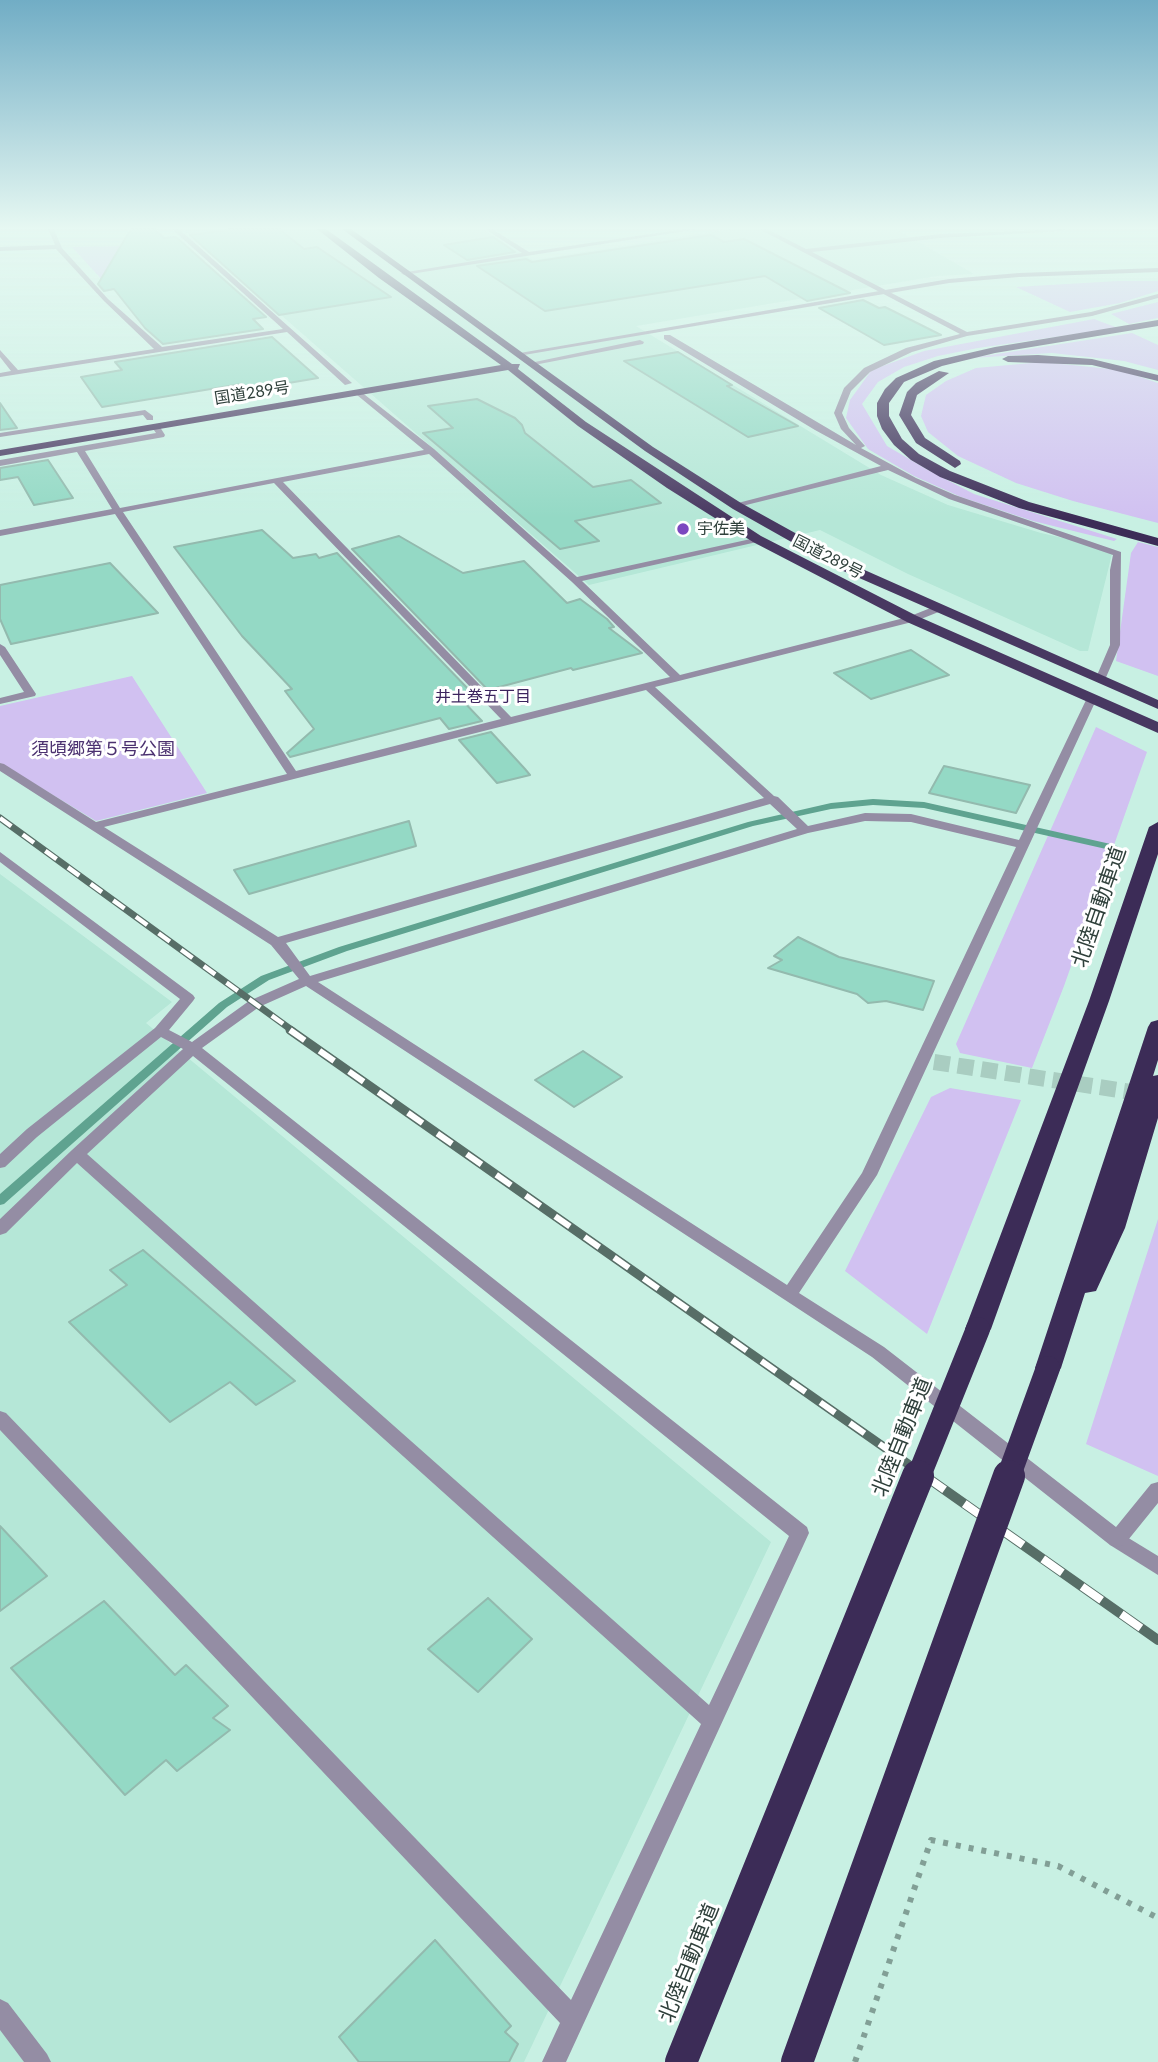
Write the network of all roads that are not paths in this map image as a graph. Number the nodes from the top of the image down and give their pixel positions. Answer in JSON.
{"nodes":[{"id":1,"x":133,"y":325,"type":"edge"},
{"id":2,"x":281,"y":325,"type":"edge"},
{"id":3,"x":450,"y":325,"type":"edge"},
{"id":4,"x":478,"y":325,"type":"edge"},
{"id":5,"x":687,"y":325,"type":"edge"},
{"id":6,"x":736,"y":325,"type":"edge"},
{"id":7,"x":948,"y":325,"type":"edge"},
{"id":8,"x":1021,"y":325,"type":"edge"},
{"id":9,"x":1145,"y":325,"type":"edge"},
{"id":10,"x":286,"y":330,"type":"junction"},
{"id":11,"x":966,"y":334,"type":"junction"},
{"id":12,"x":667,"y":337,"type":"junction"},
{"id":13,"x":160,"y":350,"type":"junction"},
{"id":14,"x":0,"y":352,"type":"edge"},
{"id":15,"x":518,"y":354,"type":"junction"},
{"id":16,"x":496,"y":358,"type":"junction"},
{"id":17,"x":534,"y":363,"type":"junction"},
{"id":18,"x":510,"y":367,"type":"junction"},
{"id":19,"x":16,"y":373,"type":"junction"},
{"id":20,"x":0,"y":375,"type":"edge"},
{"id":21,"x":1158,"y":378,"type":"edge"},
{"id":22,"x":348,"y":383,"type":"junction"},
{"id":23,"x":360,"y":393,"type":"junction"},
{"id":24,"x":153,"y":422,"type":"junction"},
{"id":25,"x":0,"y":435,"type":"edge"},
{"id":26,"x":0,"y":444,"type":"edge"},
{"id":27,"x":79,"y":448,"type":"junction"},
{"id":28,"x":431,"y":451,"type":"junction"},
{"id":29,"x":0,"y":453,"type":"edge"},
{"id":30,"x":878,"y":461,"type":"junction"},
{"id":31,"x":0,"y":463,"type":"edge"},
{"id":32,"x":888,"y":467,"type":"junction"},
{"id":33,"x":277,"y":481,"type":"junction"},
{"id":34,"x":737,"y":506,"type":"junction"},
{"id":35,"x":118,"y":512,"type":"junction"},
{"id":36,"x":1158,"y":530,"type":"edge"},
{"id":37,"x":0,"y":533,"type":"edge"},
{"id":38,"x":757,"y":539,"type":"junction"},
{"id":39,"x":1158,"y":542,"type":"edge"},
{"id":40,"x":575,"y":580,"type":"junction"},
{"id":41,"x":937,"y":609,"type":"junction"},
{"id":42,"x":912,"y":619,"type":"junction"},
{"id":43,"x":0,"y":647,"type":"edge"},
{"id":44,"x":677,"y":678,"type":"junction"},
{"id":45,"x":1100,"y":680,"type":"junction"},
{"id":46,"x":648,"y":686,"type":"junction"},
{"id":47,"x":1092,"y":698,"type":"junction"},
{"id":48,"x":0,"y":701,"type":"edge"},
{"id":49,"x":1158,"y":705,"type":"edge"},
{"id":50,"x":509,"y":721,"type":"junction"},
{"id":51,"x":1158,"y":728,"type":"edge"},
{"id":52,"x":0,"y":766,"type":"edge"},
{"id":53,"x":295,"y":776,"type":"junction"},
{"id":54,"x":778,"y":803,"type":"junction"},
{"id":55,"x":93,"y":826,"type":"junction"},
{"id":56,"x":802,"y":826,"type":"junction"},
{"id":57,"x":1158,"y":827,"type":"edge"},
{"id":58,"x":1026,"y":840,"type":"junction"},
{"id":59,"x":0,"y":856,"type":"edge"},
{"id":60,"x":280,"y":945,"type":"junction"},
{"id":61,"x":304,"y":976,"type":"junction"},
{"id":62,"x":1158,"y":1027,"type":"edge"},
{"id":63,"x":160,"y":1031,"type":"junction"},
{"id":64,"x":194,"y":1048,"type":"junction"},
{"id":65,"x":1158,"y":1082,"type":"edge"},
{"id":66,"x":77,"y":1154,"type":"junction"},
{"id":67,"x":0,"y":1164,"type":"edge"},
{"id":68,"x":0,"y":1229,"type":"edge"},
{"id":69,"x":789,"y":1295,"type":"junction"},
{"id":70,"x":1048,"y":1368,"type":"junction"},
{"id":71,"x":0,"y":1418,"type":"edge"},
{"id":72,"x":1158,"y":1490,"type":"edge"},
{"id":73,"x":1117,"y":1539,"type":"junction"},
{"id":74,"x":1158,"y":1567,"type":"edge"},
{"id":75,"x":712,"y":1721,"type":"junction"},
{"id":76,"x":0,"y":2011,"type":"edge"},
{"id":77,"x":573,"y":2021,"type":"junction"},
{"id":78,"x":38,"y":2062,"type":"edge"},
{"id":79,"x":554,"y":2062,"type":"edge"},
{"id":80,"x":681,"y":2062,"type":"edge"},
{"id":81,"x":797,"y":2062,"type":"edge"}],
"edges":[{"from":1,"to":13,"type":"street"},
{"from":2,"to":10,"type":"street"},
{"from":3,"to":16,"type":"highway","name":"国道289号"},
{"from":4,"to":15,"type":"highway","name":"国道289号"},
{"from":5,"to":15,"type":"street"},
{"from":6,"to":12,"type":"street"},
{"from":7,"to":11,"type":"street"},
{"from":8,"to":11,"type":"street"},
{"from":9,"to":39,"type":"highway"},
{"from":10,"to":13,"type":"street"},
{"from":10,"to":22,"type":"street"},
{"from":11,"to":30,"type":"street"},
{"from":12,"to":17,"type":"street"},
{"from":12,"to":30,"type":"street"},
{"from":13,"to":19,"type":"street"},
{"from":14,"to":19,"type":"street"},
{"from":15,"to":16,"type":"highway","name":"国道289号"},
{"from":15,"to":17,"type":"highway","name":"国道289号"},
{"from":16,"to":18,"type":"highway","name":"国道289号"},
{"from":16,"to":22,"type":"highway","name":"国道289号"},
{"from":17,"to":18,"type":"highway","name":"国道289号"},
{"from":17,"to":34,"type":"highway","name":"国道289号"},
{"from":18,"to":23,"type":"highway","name":"国道289号"},
{"from":18,"to":38,"type":"highway","name":"国道289号"},
{"from":19,"to":20,"type":"street"},
{"from":21,"to":36,"type":"highway"},
{"from":22,"to":24,"type":"highway","name":"国道289号"},
{"from":23,"to":24,"type":"highway","name":"国道289号"},
{"from":23,"to":28,"type":"street"},
{"from":24,"to":25,"type":"street"},
{"from":24,"to":26,"type":"highway","name":"国道289号"},
{"from":24,"to":27,"type":"street"},
{"from":24,"to":29,"type":"highway","name":"国道289号"},
{"from":27,"to":31,"type":"street"},
{"from":27,"to":35,"type":"street"},
{"from":28,"to":33,"type":"street"},
{"from":28,"to":40,"type":"street"},
{"from":30,"to":32,"type":"street"},
{"from":32,"to":34,"type":"street"},
{"from":32,"to":45,"type":"street"},
{"from":33,"to":35,"type":"street"},
{"from":33,"to":50,"type":"street"},
{"from":34,"to":41,"type":"highway","name":"国道289号"},
{"from":35,"to":37,"type":"street"},
{"from":35,"to":53,"type":"street"},
{"from":38,"to":40,"type":"street"},
{"from":38,"to":42,"type":"highway","name":"国道289号"},
{"from":40,"to":44,"type":"street"},
{"from":41,"to":42,"type":"street"},
{"from":41,"to":45,"type":"highway","name":"国道289号"},
{"from":42,"to":44,"type":"street"},
{"from":42,"to":47,"type":"highway","name":"国道289号"},
{"from":43,"to":48,"type":"street"},
{"from":44,"to":46,"type":"street"},
{"from":45,"to":49,"type":"highway","name":"国道289号"},
{"from":46,"to":50,"type":"street"},
{"from":46,"to":54,"type":"street"},
{"from":47,"to":51,"type":"highway","name":"国道289号"},
{"from":47,"to":58,"type":"street"},
{"from":50,"to":53,"type":"street"},
{"from":52,"to":55,"type":"street"},
{"from":53,"to":55,"type":"street"},
{"from":54,"to":56,"type":"street"},
{"from":54,"to":60,"type":"street"},
{"from":55,"to":60,"type":"street"},
{"from":56,"to":58,"type":"street"},
{"from":56,"to":61,"type":"street"},
{"from":57,"to":80,"type":"highway","name":"北陸自動車道","bridge":true},
{"from":58,"to":69,"type":"street"},
{"from":59,"to":63,"type":"street"},
{"from":60,"to":61,"type":"street"},
{"from":61,"to":64,"type":"street"},
{"from":61,"to":69,"type":"street"},
{"from":62,"to":70,"type":"highway"},
{"from":63,"to":64,"type":"street"},
{"from":63,"to":67,"type":"street"},
{"from":64,"to":66,"type":"street"},
{"from":64,"to":75,"type":"street"},
{"from":65,"to":70,"type":"highway"},
{"from":66,"to":68,"type":"street"},
{"from":66,"to":75,"type":"street"},
{"from":69,"to":73,"type":"street"},
{"from":70,"to":81,"type":"highway","bridge":true},
{"from":71,"to":77,"type":"street"},
{"from":72,"to":73,"type":"street"},
{"from":73,"to":74,"type":"street"},
{"from":75,"to":77,"type":"street"},
{"from":76,"to":78,"type":"street"},
{"from":77,"to":79,"type":"street"}]}
